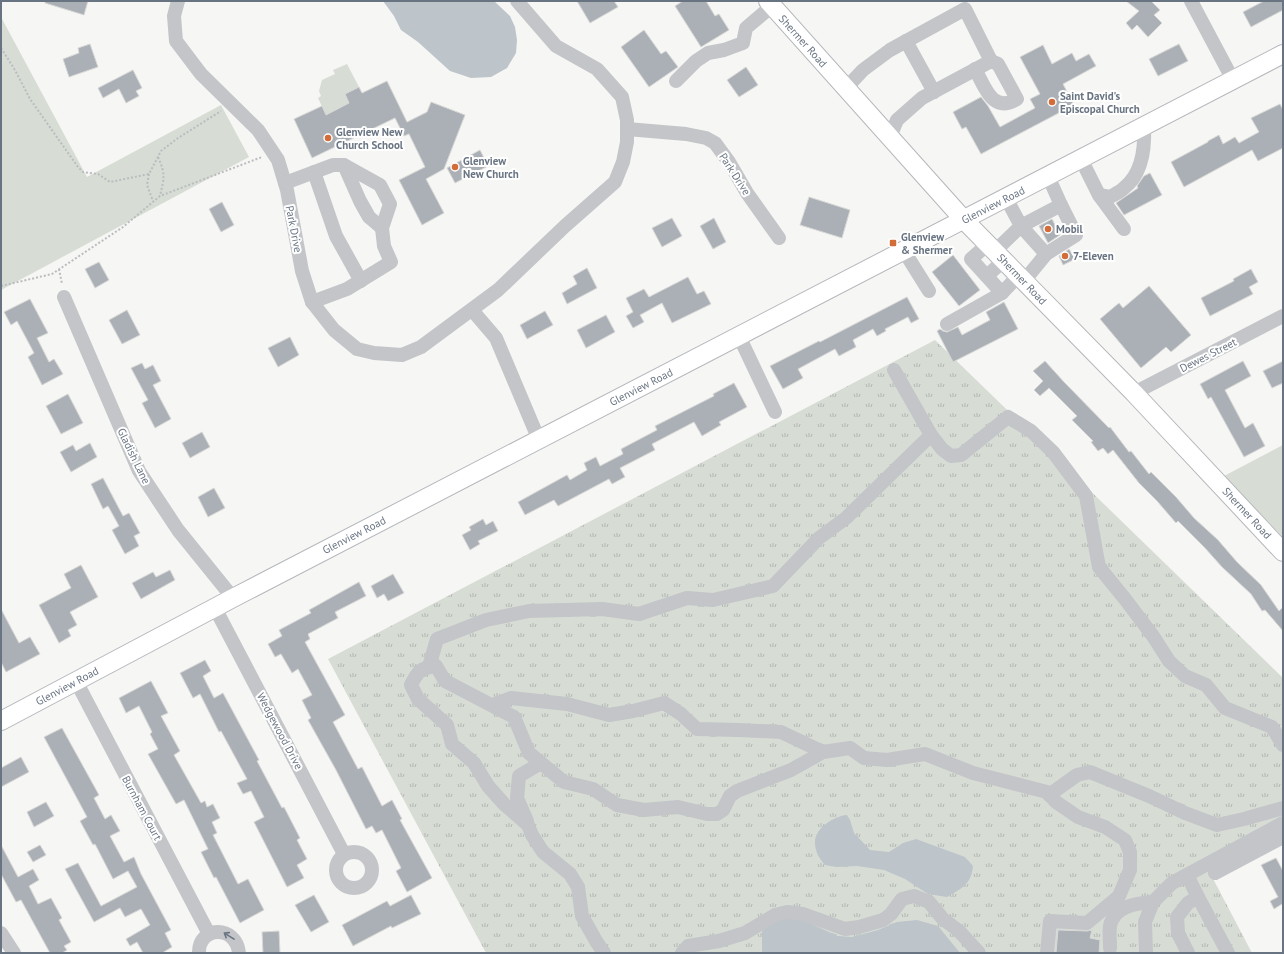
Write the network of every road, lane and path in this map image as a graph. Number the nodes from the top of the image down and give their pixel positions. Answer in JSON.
{"nodes":[{"id":1,"x":178,"y":1,"type":"edge"},
{"id":2,"x":517,"y":1,"type":"edge"},
{"id":3,"x":1191,"y":1,"type":"edge"},
{"id":4,"x":770,"y":3,"type":"edge"},
{"id":5,"x":906,"y":41,"type":"junction"},
{"id":6,"x":1,"y":48,"type":"edge"},
{"id":7,"x":1283,"y":54,"type":"edge"},
{"id":8,"x":991,"y":61,"type":"junction"},
{"id":9,"x":975,"y":69,"type":"junction"},
{"id":10,"x":1233,"y":80,"type":"junction"},
{"id":11,"x":676,"y":81,"type":"dead end"},
{"id":12,"x":846,"y":88,"type":"junction"},
{"id":13,"x":934,"y":92,"type":"junction"},
{"id":14,"x":220,"y":111,"type":"dead end"},
{"id":15,"x":1144,"y":127,"type":"junction"},
{"id":16,"x":627,"y":129,"type":"junction"},
{"id":17,"x":890,"y":137,"type":"junction"},
{"id":18,"x":158,"y":157,"type":"junction"},
{"id":19,"x":261,"y":157,"type":"dead end"},
{"id":20,"x":1082,"y":159,"type":"junction"},
{"id":21,"x":344,"y":165,"type":"junction"},
{"id":22,"x":314,"y":172,"type":"junction"},
{"id":23,"x":149,"y":174,"type":"junction"},
{"id":24,"x":1048,"y":176,"type":"junction"},
{"id":25,"x":285,"y":183,"type":"junction"},
{"id":26,"x":1099,"y":195,"type":"junction"},
{"id":27,"x":160,"y":196,"type":"junction"},
{"id":28,"x":1006,"y":198,"type":"junction"},
{"id":29,"x":154,"y":201,"type":"junction"},
{"id":30,"x":1061,"y":205,"type":"junction"},
{"id":31,"x":964,"y":220,"type":"junction"},
{"id":32,"x":1021,"y":226,"type":"junction"},
{"id":33,"x":382,"y":228,"type":"junction"},
{"id":34,"x":1124,"y":229,"type":"dead end"},
{"id":35,"x":779,"y":238,"type":"dead end"},
{"id":36,"x":904,"y":251,"type":"junction"},
{"id":37,"x":996,"y":252,"type":"junction"},
{"id":38,"x":1046,"y":254,"type":"junction"},
{"id":39,"x":59,"y":269,"type":"junction"},
{"id":40,"x":987,"y":276,"type":"junction"},
{"id":41,"x":1022,"y":278,"type":"junction"},
{"id":42,"x":360,"y":281,"type":"junction"},
{"id":43,"x":1,"y":286,"type":"edge"},
{"id":44,"x":929,"y":291,"type":"dead end"},
{"id":45,"x":1002,"y":293,"type":"junction"},
{"id":46,"x":64,"y":298,"type":"joint"},
{"id":47,"x":312,"y":302,"type":"junction"},
{"id":48,"x":472,"y":310,"type":"junction"},
{"id":49,"x":1283,"y":316,"type":"edge"},
{"id":50,"x":947,"y":324,"type":"dead end"},
{"id":51,"x":739,"y":336,"type":"junction"},
{"id":52,"x":894,"y":370,"type":"dead end"},
{"id":53,"x":1134,"y":393,"type":"junction"},
{"id":54,"x":775,"y":412,"type":"dead end"},
{"id":55,"x":931,"y":435,"type":"junction"},
{"id":56,"x":539,"y":440,"type":"junction"},
{"id":57,"x":1283,"y":552,"type":"edge"},
{"id":58,"x":233,"y":598,"type":"junction"},
{"id":59,"x":215,"y":608,"type":"junction"},
{"id":60,"x":429,"y":667,"type":"junction"},
{"id":61,"x":76,"y":681,"type":"junction"},
{"id":62,"x":493,"y":705,"type":"junction"},
{"id":63,"x":1,"y":721,"type":"edge"},
{"id":64,"x":1283,"y":744,"type":"edge"},
{"id":65,"x":823,"y":752,"type":"junction"},
{"id":66,"x":541,"y":763,"type":"junction"},
{"id":67,"x":1050,"y":795,"type":"junction"},
{"id":68,"x":1283,"y":808,"type":"edge"},
{"id":69,"x":1283,"y":823,"type":"edge"},
{"id":70,"x":528,"y":825,"type":"junction"},
{"id":71,"x":1283,"y":837,"type":"edge"},
{"id":72,"x":344,"y":854,"type":"dead end"},
{"id":73,"x":1215,"y":873,"type":"dead end"},
{"id":74,"x":1187,"y":875,"type":"junction"},
{"id":75,"x":1198,"y":897,"type":"junction"},
{"id":76,"x":1153,"y":902,"type":"junction"},
{"id":77,"x":1,"y":933,"type":"edge"},
{"id":78,"x":209,"y":934,"type":"junction"},
{"id":79,"x":1110,"y":948,"type":"dead end"},
{"id":80,"x":14,"y":953,"type":"edge"},
{"id":81,"x":199,"y":953,"type":"edge"},
{"id":82,"x":239,"y":953,"type":"edge"},
{"id":83,"x":604,"y":953,"type":"edge"},
{"id":84,"x":682,"y":953,"type":"edge"},
{"id":85,"x":979,"y":953,"type":"edge"},
{"id":86,"x":1047,"y":953,"type":"edge"},
{"id":87,"x":1146,"y":953,"type":"edge"},
{"id":88,"x":1188,"y":953,"type":"edge"},
{"id":89,"x":1228,"y":953,"type":"edge"}],
"edges":[{"from":1,"to":25,"type":"street","name":"Park Drive"},
{"from":2,"to":16,"type":"street","name":"Park Drive"},
{"from":3,"to":10,"type":"street"},
{"from":4,"to":11,"type":"street"},
{"from":4,"to":12,"type":"main road","name":"Shermer Road"},
{"from":5,"to":8,"type":"street"},
{"from":5,"to":12,"type":"street"},
{"from":5,"to":13,"type":"street"},
{"from":6,"to":23,"type":"path"},
{"from":7,"to":10,"type":"main road","name":"Glenview Road"},
{"from":8,"to":9,"type":"street"},
{"from":8,"to":9,"type":"street"},
{"from":9,"to":13,"type":"street"},
{"from":10,"to":15,"type":"main road","name":"Glenview Road"},
{"from":12,"to":17,"type":"main road","name":"Shermer Road"},
{"from":13,"to":17,"type":"street"},
{"from":14,"to":18,"type":"path"},
{"from":15,"to":20,"type":"main road","name":"Glenview Road"},
{"from":15,"to":26,"type":"street"},
{"from":16,"to":35,"type":"street","name":"Park Drive"},
{"from":16,"to":48,"type":"street","name":"Park Drive"},
{"from":17,"to":31,"type":"main road","name":"Shermer Road"},
{"from":18,"to":23,"type":"path"},
{"from":18,"to":27,"type":"path"},
{"from":19,"to":27,"type":"path"},
{"from":20,"to":24,"type":"main road","name":"Glenview Road"},
{"from":20,"to":26,"type":"street"},
{"from":21,"to":22,"type":"street"},
{"from":21,"to":33,"type":"street"},
{"from":21,"to":33,"type":"street"},
{"from":22,"to":25,"type":"street"},
{"from":22,"to":42,"type":"street"},
{"from":23,"to":29,"type":"path"},
{"from":24,"to":28,"type":"main road","name":"Glenview Road"},
{"from":24,"to":30,"type":"street"},
{"from":25,"to":47,"type":"street","name":"Park Drive"},
{"from":26,"to":34,"type":"street"},
{"from":27,"to":29,"type":"path"},
{"from":28,"to":31,"type":"main road","name":"Glenview Road"},
{"from":28,"to":32,"type":"street"},
{"from":29,"to":39,"type":"path"},
{"from":30,"to":32,"type":"street"},
{"from":30,"to":38,"type":"street"},
{"from":31,"to":36,"type":"main road","name":"Glenview Road"},
{"from":31,"to":37,"type":"main road","name":"Shermer Road"},
{"from":32,"to":37,"type":"street"},
{"from":32,"to":38,"type":"street"},
{"from":33,"to":42,"type":"street"},
{"from":36,"to":44,"type":"street"},
{"from":36,"to":51,"type":"main road","name":"Glenview Road"},
{"from":37,"to":40,"type":"street"},
{"from":37,"to":40,"type":"street"},
{"from":37,"to":41,"type":"main road","name":"Shermer Road"},
{"from":38,"to":41,"type":"street"},
{"from":39,"to":43,"type":"path"},
{"from":39,"to":46,"type":"path"},
{"from":40,"to":45,"type":"street"},
{"from":41,"to":45,"type":"street"},
{"from":41,"to":53,"type":"main road","name":"Shermer Road"},
{"from":42,"to":47,"type":"street"},
{"from":45,"to":50,"type":"street"},
{"from":46,"to":58,"type":"street","name":"Gladish Lane"},
{"from":47,"to":48,"type":"street","name":"Park Drive"},
{"from":48,"to":56,"type":"street"},
{"from":49,"to":53,"type":"street","name":"Dewes Street"},
{"from":51,"to":54,"type":"street"},
{"from":51,"to":56,"type":"main road","name":"Glenview Road"},
{"from":52,"to":55,"type":"street"},
{"from":53,"to":57,"type":"main road","name":"Shermer Road"},
{"from":55,"to":60,"type":"street"},
{"from":55,"to":64,"type":"street"},
{"from":56,"to":58,"type":"main road","name":"Glenview Road"},
{"from":58,"to":59,"type":"main road","name":"Glenview Road"},
{"from":59,"to":61,"type":"main road","name":"Glenview Road"},
{"from":59,"to":72,"type":"street","name":"Wedgewood Drive"},
{"from":60,"to":62,"type":"street"},
{"from":60,"to":70,"type":"street"},
{"from":61,"to":63,"type":"main road","name":"Glenview Road"},
{"from":61,"to":78,"type":"street","name":"Burnham Court"},
{"from":62,"to":65,"type":"street"},
{"from":62,"to":66,"type":"street"},
{"from":65,"to":66,"type":"street"},
{"from":65,"to":67,"type":"street"},
{"from":66,"to":70,"type":"street"},
{"from":67,"to":68,"type":"street"},
{"from":67,"to":86,"type":"street"},
{"from":69,"to":74,"type":"street"},
{"from":70,"to":83,"type":"street"},
{"from":71,"to":73,"type":"street"},
{"from":74,"to":75,"type":"street"},
{"from":74,"to":76,"type":"street"},
{"from":75,"to":88,"type":"street"},
{"from":75,"to":89,"type":"street"},
{"from":76,"to":79,"type":"street"},
{"from":76,"to":87,"type":"street"},
{"from":77,"to":80,"type":"street"},
{"from":78,"to":81,"type":"street"},
{"from":82,"to":78,"type":"street","one_way":true},
{"from":84,"to":85,"type":"street"}]}
